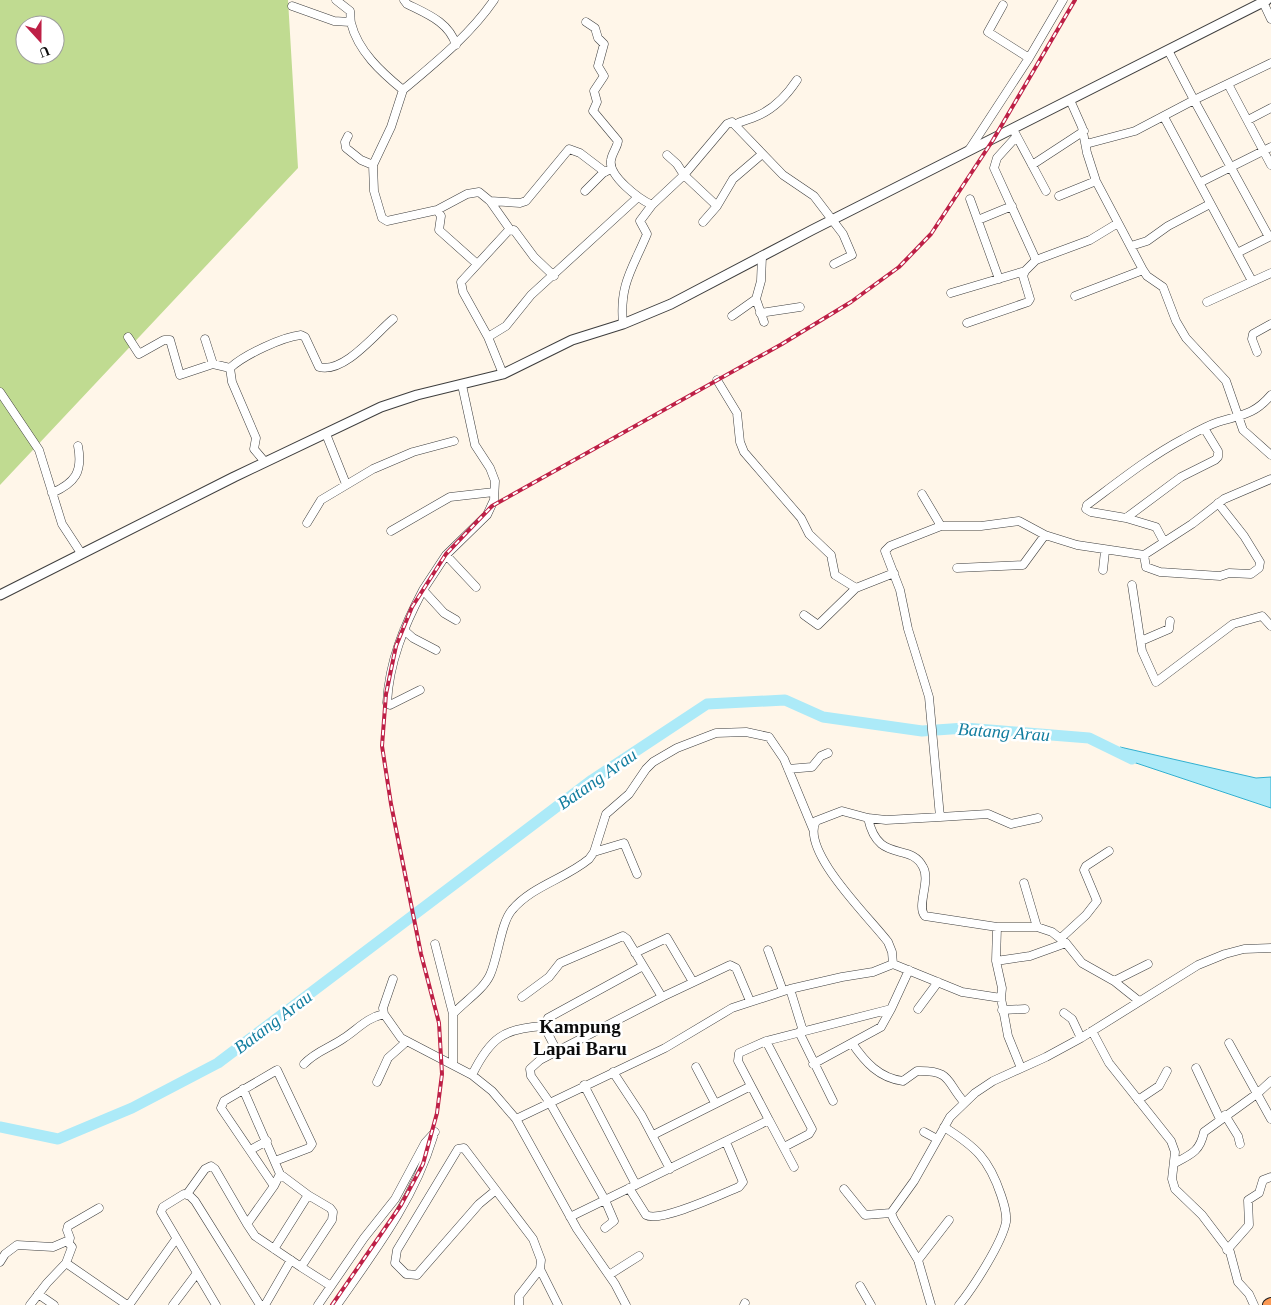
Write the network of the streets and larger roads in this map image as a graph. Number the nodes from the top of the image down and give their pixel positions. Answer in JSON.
{"nodes":[{"id":1,"x":336,"y":0,"type":"edge"},
{"id":2,"x":404,"y":0,"type":"edge"},
{"id":3,"x":494,"y":0,"type":"edge"},
{"id":4,"x":1064,"y":0,"type":"edge"},
{"id":5,"x":1265,"y":1,"type":"edge"},
{"id":6,"x":1003,"y":5,"type":"dead end"},
{"id":7,"x":292,"y":6,"type":"dead end"},
{"id":8,"x":1271,"y":19,"type":"edge"},
{"id":9,"x":350,"y":22,"type":"junction"},
{"id":10,"x":586,"y":22,"type":"dead end"},
{"id":11,"x":456,"y":45,"type":"junction"},
{"id":12,"x":1168,"y":50,"type":"junction"},
{"id":13,"x":1029,"y":58,"type":"junction"},
{"id":14,"x":1271,"y":63,"type":"edge"},
{"id":15,"x":797,"y":80,"type":"dead end"},
{"id":16,"x":1228,"y":84,"type":"junction"},
{"id":17,"x":403,"y":90,"type":"junction"},
{"id":18,"x":1070,"y":100,"type":"junction"},
{"id":19,"x":1194,"y":100,"type":"junction"},
{"id":20,"x":1271,"y":108,"type":"edge"},
{"id":21,"x":1164,"y":117,"type":"junction"},
{"id":22,"x":1248,"y":120,"type":"junction"},
{"id":23,"x":735,"y":125,"type":"junction"},
{"id":24,"x":1084,"y":131,"type":"junction"},
{"id":25,"x":1015,"y":133,"type":"junction"},
{"id":26,"x":348,"y":136,"type":"dead end"},
{"id":27,"x":1086,"y":144,"type":"junction"},
{"id":28,"x":1267,"y":149,"type":"edge"},
{"id":29,"x":968,"y":152,"type":"junction"},
{"id":30,"x":666,"y":154,"type":"dead end"},
{"id":31,"x":761,"y":155,"type":"junction"},
{"id":32,"x":373,"y":165,"type":"junction"},
{"id":33,"x":1032,"y":165,"type":"junction"},
{"id":34,"x":1271,"y":165,"type":"edge"},
{"id":35,"x":1232,"y":166,"type":"junction"},
{"id":36,"x":608,"y":170,"type":"junction"},
{"id":37,"x":684,"y":175,"type":"junction"},
{"id":38,"x":1096,"y":181,"type":"junction"},
{"id":39,"x":1201,"y":182,"type":"junction"},
{"id":40,"x":585,"y":191,"type":"dead end"},
{"id":41,"x":1046,"y":191,"type":"dead end"},
{"id":42,"x":1059,"y":196,"type":"dead end"},
{"id":43,"x":637,"y":198,"type":"junction"},
{"id":44,"x":970,"y":199,"type":"dead end"},
{"id":45,"x":490,"y":201,"type":"junction"},
{"id":46,"x":1210,"y":204,"type":"junction"},
{"id":47,"x":652,"y":205,"type":"junction"},
{"id":48,"x":717,"y":206,"type":"junction"},
{"id":49,"x":1012,"y":206,"type":"junction"},
{"id":50,"x":437,"y":210,"type":"junction"},
{"id":51,"x":833,"y":220,"type":"junction"},
{"id":52,"x":978,"y":220,"type":"junction"},
{"id":53,"x":703,"y":222,"type":"dead end"},
{"id":54,"x":1118,"y":223,"type":"junction"},
{"id":55,"x":508,"y":231,"type":"junction"},
{"id":56,"x":1270,"y":237,"type":"edge"},
{"id":57,"x":1131,"y":246,"type":"junction"},
{"id":58,"x":1237,"y":253,"type":"junction"},
{"id":59,"x":762,"y":256,"type":"junction"},
{"id":60,"x":1036,"y":260,"type":"junction"},
{"id":61,"x":476,"y":263,"type":"junction"},
{"id":62,"x":834,"y":264,"type":"dead end"},
{"id":63,"x":1143,"y":270,"type":"junction"},
{"id":64,"x":1025,"y":271,"type":"junction"},
{"id":65,"x":1271,"y":273,"type":"edge"},
{"id":66,"x":554,"y":276,"type":"junction"},
{"id":67,"x":1000,"y":279,"type":"junction"},
{"id":68,"x":1252,"y":281,"type":"junction"},
{"id":69,"x":951,"y":294,"type":"dead end"},
{"id":70,"x":1075,"y":296,"type":"dead end"},
{"id":71,"x":756,"y":299,"type":"junction"},
{"id":72,"x":1207,"y":302,"type":"dead end"},
{"id":73,"x":800,"y":307,"type":"dead end"},
{"id":74,"x":760,"y":313,"type":"junction"},
{"id":75,"x":732,"y":316,"type":"dead end"},
{"id":76,"x":393,"y":318,"type":"dead end"},
{"id":77,"x":764,"y":322,"type":"dead end"},
{"id":78,"x":967,"y":323,"type":"dead end"},
{"id":79,"x":623,"y":324,"type":"junction"},
{"id":80,"x":1271,"y":324,"type":"edge"},
{"id":81,"x":128,"y":337,"type":"dead end"},
{"id":82,"x":488,"y":337,"type":"junction"},
{"id":83,"x":205,"y":339,"type":"dead end"},
{"id":84,"x":1257,"y":352,"type":"dead end"},
{"id":85,"x":213,"y":364,"type":"junction"},
{"id":86,"x":230,"y":368,"type":"junction"},
{"id":87,"x":503,"y":374,"type":"junction"},
{"id":88,"x":717,"y":380,"type":"dead end"},
{"id":89,"x":462,"y":386,"type":"junction"},
{"id":90,"x":0,"y":392,"type":"edge"},
{"id":91,"x":1271,"y":395,"type":"edge"},
{"id":92,"x":1238,"y":419,"type":"junction"},
{"id":93,"x":1204,"y":428,"type":"junction"},
{"id":94,"x":326,"y":434,"type":"junction"},
{"id":95,"x":454,"y":441,"type":"dead end"},
{"id":96,"x":78,"y":446,"type":"dead end"},
{"id":97,"x":1271,"y":455,"type":"edge"},
{"id":98,"x":265,"y":462,"type":"junction"},
{"id":99,"x":1271,"y":479,"type":"edge"},
{"id":100,"x":346,"y":484,"type":"junction"},
{"id":101,"x":494,"y":492,"type":"junction"},
{"id":102,"x":52,"y":493,"type":"junction"},
{"id":103,"x":922,"y":494,"type":"dead end"},
{"id":104,"x":1218,"y":503,"type":"junction"},
{"id":105,"x":1126,"y":518,"type":"junction"},
{"id":106,"x":307,"y":523,"type":"dead end"},
{"id":107,"x":941,"y":526,"type":"junction"},
{"id":108,"x":391,"y":531,"type":"dead end"},
{"id":109,"x":1045,"y":535,"type":"junction"},
{"id":110,"x":1164,"y":542,"type":"junction"},
{"id":111,"x":1105,"y":550,"type":"junction"},
{"id":112,"x":81,"y":553,"type":"junction"},
{"id":113,"x":446,"y":555,"type":"junction"},
{"id":114,"x":1144,"y":555,"type":"junction"},
{"id":115,"x":957,"y":568,"type":"dead end"},
{"id":116,"x":1103,"y":570,"type":"dead end"},
{"id":117,"x":894,"y":573,"type":"junction"},
{"id":118,"x":1132,"y":585,"type":"dead end"},
{"id":119,"x":476,"y":587,"type":"dead end"},
{"id":120,"x":856,"y":588,"type":"junction"},
{"id":121,"x":423,"y":590,"type":"junction"},
{"id":122,"x":0,"y":595,"type":"edge"},
{"id":123,"x":804,"y":615,"type":"dead end"},
{"id":124,"x":456,"y":620,"type":"dead end"},
{"id":125,"x":1170,"y":621,"type":"dead end"},
{"id":126,"x":1271,"y":626,"type":"edge"},
{"id":127,"x":404,"y":630,"type":"junction"},
{"id":128,"x":1141,"y":641,"type":"junction"},
{"id":129,"x":436,"y":650,"type":"dead end"},
{"id":130,"x":420,"y":690,"type":"dead end"},
{"id":131,"x":828,"y":753,"type":"dead end"},
{"id":132,"x":788,"y":769,"type":"junction"},
{"id":133,"x":940,"y":817,"type":"junction"},
{"id":134,"x":868,"y":818,"type":"junction"},
{"id":135,"x":1038,"y":818,"type":"dead end"},
{"id":136,"x":813,"y":829,"type":"junction"},
{"id":137,"x":1109,"y":851,"type":"dead end"},
{"id":138,"x":594,"y":852,"type":"junction"},
{"id":139,"x":637,"y":874,"type":"dead end"},
{"id":140,"x":1024,"y":883,"type":"dead end"},
{"id":141,"x":997,"y":927,"type":"junction"},
{"id":142,"x":1037,"y":927,"type":"junction"},
{"id":143,"x":1063,"y":940,"type":"junction"},
{"id":144,"x":435,"y":944,"type":"dead end"},
{"id":145,"x":1271,"y":948,"type":"edge"},
{"id":146,"x":768,"y":950,"type":"dead end"},
{"id":147,"x":635,"y":953,"type":"junction"},
{"id":148,"x":996,"y":961,"type":"junction"},
{"id":149,"x":893,"y":964,"type":"junction"},
{"id":150,"x":1148,"y":964,"type":"dead end"},
{"id":151,"x":643,"y":966,"type":"junction"},
{"id":152,"x":910,"y":970,"type":"junction"},
{"id":153,"x":393,"y":979,"type":"dead end"},
{"id":154,"x":1114,"y":981,"type":"junction"},
{"id":155,"x":692,"y":982,"type":"junction"},
{"id":156,"x":938,"y":982,"type":"junction"},
{"id":157,"x":786,"y":990,"type":"junction"},
{"id":158,"x":522,"y":997,"type":"dead end"},
{"id":159,"x":662,"y":997,"type":"junction"},
{"id":160,"x":1001,"y":998,"type":"junction"},
{"id":161,"x":750,"y":1001,"type":"junction"},
{"id":162,"x":1139,"y":1001,"type":"junction"},
{"id":163,"x":892,"y":1008,"type":"junction"},
{"id":164,"x":918,"y":1009,"type":"dead end"},
{"id":165,"x":1025,"y":1009,"type":"dead end"},
{"id":166,"x":1002,"y":1010,"type":"junction"},
{"id":167,"x":1064,"y":1013,"type":"dead end"},
{"id":168,"x":384,"y":1014,"type":"junction"},
{"id":169,"x":453,"y":1014,"type":"junction"},
{"id":170,"x":544,"y":1026,"type":"junction"},
{"id":171,"x":801,"y":1031,"type":"junction"},
{"id":172,"x":1092,"y":1031,"type":"junction"},
{"id":173,"x":1081,"y":1038,"type":"junction"},
{"id":174,"x":766,"y":1041,"type":"junction"},
{"id":175,"x":406,"y":1042,"type":"junction"},
{"id":176,"x":852,"y":1043,"type":"junction"},
{"id":177,"x":1229,"y":1043,"type":"dead end"},
{"id":178,"x":558,"y":1052,"type":"junction"},
{"id":179,"x":304,"y":1064,"type":"dead end"},
{"id":180,"x":453,"y":1064,"type":"junction"},
{"id":181,"x":813,"y":1064,"type":"junction"},
{"id":182,"x":696,"y":1066,"type":"dead end"},
{"id":183,"x":1021,"y":1068,"type":"junction"},
{"id":184,"x":1196,"y":1068,"type":"dead end"},
{"id":185,"x":1167,"y":1071,"type":"dead end"},
{"id":186,"x":613,"y":1072,"type":"junction"},
{"id":187,"x":472,"y":1075,"type":"junction"},
{"id":188,"x":1271,"y":1081,"type":"edge"},
{"id":189,"x":377,"y":1082,"type":"dead end"},
{"id":190,"x":584,"y":1085,"type":"junction"},
{"id":191,"x":751,"y":1086,"type":"junction"},
{"id":192,"x":243,"y":1089,"type":"junction"},
{"id":193,"x":1258,"y":1093,"type":"junction"},
{"id":194,"x":1138,"y":1100,"type":"junction"},
{"id":195,"x":832,"y":1101,"type":"dead end"},
{"id":196,"x":964,"y":1102,"type":"junction"},
{"id":197,"x":550,"y":1103,"type":"junction"},
{"id":198,"x":715,"y":1103,"type":"junction"},
{"id":199,"x":1223,"y":1117,"type":"junction"},
{"id":200,"x":1271,"y":1118,"type":"edge"},
{"id":201,"x":516,"y":1119,"type":"junction"},
{"id":202,"x":769,"y":1120,"type":"junction"},
{"id":203,"x":944,"y":1127,"type":"junction"},
{"id":204,"x":924,"y":1132,"type":"dead end"},
{"id":205,"x":653,"y":1135,"type":"junction"},
{"id":206,"x":937,"y":1139,"type":"junction"},
{"id":207,"x":267,"y":1141,"type":"junction"},
{"id":208,"x":726,"y":1142,"type":"junction"},
{"id":209,"x":1240,"y":1144,"type":"dead end"},
{"id":210,"x":784,"y":1147,"type":"junction"},
{"id":211,"x":250,"y":1150,"type":"junction"},
{"id":212,"x":275,"y":1161,"type":"junction"},
{"id":213,"x":1175,"y":1162,"type":"junction"},
{"id":214,"x":794,"y":1167,"type":"dead end"},
{"id":215,"x":670,"y":1169,"type":"junction"},
{"id":216,"x":280,"y":1174,"type":"junction"},
{"id":217,"x":1271,"y":1177,"type":"edge"},
{"id":218,"x":274,"y":1186,"type":"junction"},
{"id":219,"x":633,"y":1187,"type":"junction"},
{"id":220,"x":844,"y":1189,"type":"dead end"},
{"id":221,"x":496,"y":1190,"type":"junction"},
{"id":222,"x":187,"y":1194,"type":"junction"},
{"id":223,"x":308,"y":1195,"type":"junction"},
{"id":224,"x":605,"y":1200,"type":"junction"},
{"id":225,"x":99,"y":1208,"type":"dead end"},
{"id":226,"x":891,"y":1213,"type":"junction"},
{"id":227,"x":570,"y":1218,"type":"junction"},
{"id":228,"x":950,"y":1220,"type":"dead end"},
{"id":229,"x":247,"y":1224,"type":"junction"},
{"id":230,"x":605,"y":1228,"type":"dead end"},
{"id":231,"x":176,"y":1240,"type":"junction"},
{"id":232,"x":68,"y":1242,"type":"junction"},
{"id":233,"x":274,"y":1249,"type":"junction"},
{"id":234,"x":1227,"y":1250,"type":"junction"},
{"id":235,"x":639,"y":1256,"type":"dead end"},
{"id":236,"x":291,"y":1260,"type":"junction"},
{"id":237,"x":918,"y":1260,"type":"junction"},
{"id":238,"x":0,"y":1262,"type":"edge"},
{"id":239,"x":66,"y":1263,"type":"junction"},
{"id":240,"x":301,"y":1267,"type":"junction"},
{"id":241,"x":540,"y":1269,"type":"junction"},
{"id":242,"x":197,"y":1273,"type":"junction"},
{"id":243,"x":609,"y":1276,"type":"junction"},
{"id":244,"x":331,"y":1286,"type":"junction"},
{"id":245,"x":860,"y":1286,"type":"dead end"},
{"id":246,"x":38,"y":1294,"type":"junction"},
{"id":247,"x":30,"y":1305,"type":"edge"},
{"id":248,"x":54,"y":1305,"type":"edge"},
{"id":249,"x":128,"y":1305,"type":"edge"},
{"id":250,"x":173,"y":1305,"type":"edge"},
{"id":251,"x":216,"y":1305,"type":"edge"},
{"id":252,"x":260,"y":1305,"type":"edge"},
{"id":253,"x":265,"y":1305,"type":"edge"},
{"id":254,"x":318,"y":1305,"type":"edge"},
{"id":255,"x":337,"y":1305,"type":"edge"},
{"id":256,"x":519,"y":1305,"type":"edge"},
{"id":257,"x":558,"y":1305,"type":"edge"},
{"id":258,"x":626,"y":1305,"type":"edge"},
{"id":259,"x":871,"y":1305,"type":"edge"},
{"id":260,"x":931,"y":1305,"type":"edge"},
{"id":261,"x":959,"y":1305,"type":"edge"},
{"id":262,"x":1254,"y":1305,"type":"edge"}],
"edges":[{"from":1,"to":9,"type":"street"},
{"from":2,"to":11,"type":"street"},
{"from":3,"to":11,"type":"street"},
{"from":4,"to":13,"type":"street"},
{"from":5,"to":8,"type":"street"},
{"from":5,"to":12,"type":"street"},
{"from":6,"to":13,"type":"street"},
{"from":7,"to":9,"type":"street"},
{"from":9,"to":17,"type":"street"},
{"from":10,"to":36,"type":"street"},
{"from":11,"to":17,"type":"street"},
{"from":12,"to":18,"type":"street"},
{"from":12,"to":19,"type":"street"},
{"from":13,"to":29,"type":"street"},
{"from":14,"to":16,"type":"street"},
{"from":15,"to":23,"type":"street"},
{"from":16,"to":19,"type":"street"},
{"from":16,"to":22,"type":"street"},
{"from":17,"to":32,"type":"street"},
{"from":18,"to":24,"type":"street"},
{"from":18,"to":25,"type":"street"},
{"from":19,"to":21,"type":"street"},
{"from":19,"to":35,"type":"street"},
{"from":20,"to":22,"type":"street"},
{"from":21,"to":27,"type":"street"},
{"from":21,"to":39,"type":"street"},
{"from":22,"to":28,"type":"street"},
{"from":23,"to":31,"type":"street"},
{"from":23,"to":37,"type":"street"},
{"from":24,"to":27,"type":"street"},
{"from":24,"to":33,"type":"street"},
{"from":25,"to":29,"type":"street"},
{"from":25,"to":33,"type":"street"},
{"from":25,"to":49,"type":"street"},
{"from":26,"to":32,"type":"street"},
{"from":27,"to":38,"type":"street"},
{"from":28,"to":34,"type":"street"},
{"from":28,"to":35,"type":"street"},
{"from":29,"to":51,"type":"street"},
{"from":30,"to":37,"type":"street"},
{"from":31,"to":48,"type":"street"},
{"from":31,"to":51,"type":"street"},
{"from":32,"to":50,"type":"street"},
{"from":33,"to":41,"type":"street"},
{"from":35,"to":39,"type":"street"},
{"from":35,"to":56,"type":"street"},
{"from":36,"to":40,"type":"street"},
{"from":36,"to":43,"type":"street"},
{"from":36,"to":45,"type":"street"},
{"from":37,"to":47,"type":"street"},
{"from":37,"to":48,"type":"street"},
{"from":38,"to":42,"type":"street"},
{"from":38,"to":54,"type":"street"},
{"from":39,"to":46,"type":"street"},
{"from":43,"to":47,"type":"street"},
{"from":43,"to":66,"type":"street"},
{"from":44,"to":52,"type":"street"},
{"from":45,"to":50,"type":"street"},
{"from":45,"to":55,"type":"street"},
{"from":46,"to":57,"type":"street"},
{"from":46,"to":58,"type":"street"},
{"from":47,"to":79,"type":"street"},
{"from":48,"to":53,"type":"street"},
{"from":49,"to":52,"type":"street"},
{"from":49,"to":60,"type":"street"},
{"from":50,"to":61,"type":"street"},
{"from":51,"to":59,"type":"street"},
{"from":51,"to":62,"type":"street"},
{"from":52,"to":67,"type":"street"},
{"from":54,"to":57,"type":"street"},
{"from":54,"to":60,"type":"street"},
{"from":55,"to":61,"type":"street"},
{"from":55,"to":66,"type":"street"},
{"from":56,"to":58,"type":"street"},
{"from":57,"to":63,"type":"street"},
{"from":58,"to":68,"type":"street"},
{"from":59,"to":71,"type":"street"},
{"from":59,"to":79,"type":"street"},
{"from":60,"to":64,"type":"street"},
{"from":61,"to":82,"type":"street"},
{"from":63,"to":70,"type":"street"},
{"from":63,"to":92,"type":"street"},
{"from":64,"to":67,"type":"street"},
{"from":64,"to":78,"type":"street"},
{"from":65,"to":68,"type":"street"},
{"from":66,"to":82,"type":"street"},
{"from":67,"to":69,"type":"street"},
{"from":68,"to":72,"type":"street"},
{"from":71,"to":74,"type":"street"},
{"from":71,"to":75,"type":"street"},
{"from":73,"to":74,"type":"street"},
{"from":74,"to":77,"type":"street"},
{"from":76,"to":86,"type":"street"},
{"from":79,"to":87,"type":"street"},
{"from":80,"to":84,"type":"street"},
{"from":81,"to":85,"type":"street"},
{"from":82,"to":87,"type":"street"},
{"from":83,"to":85,"type":"street"},
{"from":85,"to":86,"type":"street"},
{"from":86,"to":98,"type":"street"},
{"from":87,"to":89,"type":"street"},
{"from":88,"to":120,"type":"street"},
{"from":89,"to":94,"type":"street"},
{"from":89,"to":101,"type":"street"},
{"from":90,"to":102,"type":"street"},
{"from":91,"to":92,"type":"street"},
{"from":92,"to":93,"type":"street"},
{"from":92,"to":97,"type":"street"},
{"from":93,"to":105,"type":"street"},
{"from":93,"to":105,"type":"street"},
{"from":94,"to":98,"type":"street"},
{"from":94,"to":100,"type":"street"},
{"from":95,"to":100,"type":"street"},
{"from":96,"to":102,"type":"street"},
{"from":98,"to":112,"type":"street"},
{"from":99,"to":104,"type":"street"},
{"from":100,"to":106,"type":"street"},
{"from":101,"to":108,"type":"street"},
{"from":101,"to":113,"type":"street"},
{"from":102,"to":112,"type":"street"},
{"from":103,"to":107,"type":"street"},
{"from":104,"to":110,"type":"street"},
{"from":104,"to":114,"type":"street"},
{"from":105,"to":110,"type":"street"},
{"from":107,"to":109,"type":"street"},
{"from":107,"to":117,"type":"street"},
{"from":109,"to":111,"type":"street"},
{"from":109,"to":115,"type":"street"},
{"from":110,"to":114,"type":"street"},
{"from":111,"to":114,"type":"street"},
{"from":111,"to":116,"type":"street"},
{"from":112,"to":122,"type":"street"},
{"from":113,"to":119,"type":"street"},
{"from":113,"to":121,"type":"street"},
{"from":117,"to":120,"type":"street"},
{"from":117,"to":133,"type":"street"},
{"from":118,"to":128,"type":"street"},
{"from":120,"to":123,"type":"street"},
{"from":121,"to":124,"type":"street"},
{"from":121,"to":127,"type":"street"},
{"from":125,"to":128,"type":"street"},
{"from":126,"to":128,"type":"street"},
{"from":127,"to":129,"type":"street"},
{"from":127,"to":130,"type":"street"},
{"from":131,"to":132,"type":"street"},
{"from":132,"to":136,"type":"street"},
{"from":132,"to":138,"type":"street"},
{"from":133,"to":134,"type":"street"},
{"from":133,"to":135,"type":"street"},
{"from":134,"to":136,"type":"street"},
{"from":134,"to":141,"type":"street"},
{"from":136,"to":149,"type":"street"},
{"from":137,"to":143,"type":"street"},
{"from":138,"to":139,"type":"street"},
{"from":138,"to":169,"type":"street"},
{"from":140,"to":142,"type":"street"},
{"from":141,"to":142,"type":"street"},
{"from":141,"to":148,"type":"street"},
{"from":142,"to":143,"type":"street"},
{"from":143,"to":148,"type":"street"},
{"from":143,"to":154,"type":"street"},
{"from":144,"to":169,"type":"street"},
{"from":145,"to":162,"type":"street"},
{"from":146,"to":157,"type":"street"},
{"from":147,"to":151,"type":"street"},
{"from":147,"to":155,"type":"street"},
{"from":147,"to":158,"type":"street"},
{"from":148,"to":160,"type":"street"},
{"from":149,"to":152,"type":"street"},
{"from":149,"to":157,"type":"street"},
{"from":150,"to":154,"type":"street"},
{"from":151,"to":159,"type":"street"},
{"from":151,"to":170,"type":"street"},
{"from":152,"to":156,"type":"street"},
{"from":152,"to":163,"type":"street"},
{"from":153,"to":168,"type":"street"},
{"from":154,"to":162,"type":"street"},
{"from":155,"to":159,"type":"street"},
{"from":155,"to":161,"type":"street"},
{"from":156,"to":160,"type":"street"},
{"from":156,"to":164,"type":"street"},
{"from":157,"to":161,"type":"street"},
{"from":157,"to":171,"type":"street"},
{"from":159,"to":178,"type":"street"},
{"from":160,"to":166,"type":"street"},
{"from":161,"to":186,"type":"street"},
{"from":162,"to":172,"type":"street"},
{"from":163,"to":171,"type":"street"},
{"from":163,"to":176,"type":"street"},
{"from":165,"to":166,"type":"street"},
{"from":166,"to":183,"type":"street"},
{"from":167,"to":173,"type":"street"},
{"from":168,"to":175,"type":"street"},
{"from":168,"to":179,"type":"street"},
{"from":169,"to":180,"type":"street"},
{"from":170,"to":178,"type":"street"},
{"from":170,"to":187,"type":"street"},
{"from":171,"to":174,"type":"street"},
{"from":171,"to":181,"type":"street"},
{"from":172,"to":173,"type":"street"},
{"from":172,"to":194,"type":"street"},
{"from":173,"to":183,"type":"street"},
{"from":174,"to":191,"type":"street"},
{"from":174,"to":210,"type":"street"},
{"from":175,"to":180,"type":"street"},
{"from":175,"to":189,"type":"street"},
{"from":176,"to":181,"type":"street"},
{"from":176,"to":196,"type":"street"},
{"from":177,"to":193,"type":"street"},
{"from":178,"to":197,"type":"street"},
{"from":180,"to":187,"type":"street"},
{"from":181,"to":195,"type":"street"},
{"from":182,"to":198,"type":"street"},
{"from":183,"to":196,"type":"street"},
{"from":184,"to":199,"type":"street"},
{"from":185,"to":194,"type":"street"},
{"from":186,"to":190,"type":"street"},
{"from":186,"to":205,"type":"street"},
{"from":187,"to":201,"type":"street"},
{"from":188,"to":193,"type":"street"},
{"from":190,"to":197,"type":"street"},
{"from":190,"to":219,"type":"street"},
{"from":191,"to":198,"type":"street"},
{"from":191,"to":202,"type":"street"},
{"from":192,"to":207,"type":"street"},
{"from":192,"to":211,"type":"street"},
{"from":192,"to":212,"type":"street"},
{"from":193,"to":199,"type":"street"},
{"from":193,"to":200,"type":"street"},
{"from":194,"to":213,"type":"street"},
{"from":196,"to":203,"type":"street"},
{"from":197,"to":201,"type":"street"},
{"from":197,"to":224,"type":"street"},
{"from":198,"to":205,"type":"street"},
{"from":199,"to":209,"type":"street"},
{"from":199,"to":213,"type":"street"},
{"from":201,"to":227,"type":"street"},
{"from":202,"to":208,"type":"street"},
{"from":202,"to":210,"type":"street"},
{"from":203,"to":206,"type":"street"},
{"from":203,"to":261,"type":"street"},
{"from":204,"to":206,"type":"street"},
{"from":205,"to":215,"type":"street"},
{"from":206,"to":226,"type":"street"},
{"from":207,"to":211,"type":"street"},
{"from":207,"to":212,"type":"street"},
{"from":208,"to":215,"type":"street"},
{"from":208,"to":219,"type":"street"},
{"from":210,"to":214,"type":"street"},
{"from":211,"to":218,"type":"street"},
{"from":212,"to":216,"type":"street"},
{"from":213,"to":234,"type":"street"},
{"from":215,"to":219,"type":"street"},
{"from":216,"to":218,"type":"street"},
{"from":216,"to":223,"type":"street"},
{"from":217,"to":234,"type":"street"},
{"from":218,"to":229,"type":"street"},
{"from":219,"to":224,"type":"street"},
{"from":220,"to":226,"type":"street"},
{"from":221,"to":221,"type":"street"},
{"from":221,"to":241,"type":"street"},
{"from":222,"to":229,"type":"street"},
{"from":222,"to":231,"type":"street"},
{"from":222,"to":252,"type":"street"},
{"from":223,"to":233,"type":"street"},
{"from":223,"to":240,"type":"street"},
{"from":224,"to":227,"type":"street"},
{"from":224,"to":230,"type":"street"},
{"from":225,"to":232,"type":"street"},
{"from":226,"to":237,"type":"street"},
{"from":227,"to":243,"type":"street"},
{"from":228,"to":237,"type":"street"},
{"from":229,"to":233,"type":"street"},
{"from":231,"to":242,"type":"street"},
{"from":231,"to":249,"type":"street"},
{"from":232,"to":238,"type":"street"},
{"from":232,"to":239,"type":"street"},
{"from":233,"to":236,"type":"street"},
{"from":234,"to":262,"type":"street"},
{"from":235,"to":243,"type":"street"},
{"from":236,"to":240,"type":"street"},
{"from":236,"to":253,"type":"street"},
{"from":237,"to":260,"type":"street"},
{"from":239,"to":246,"type":"street"},
{"from":239,"to":249,"type":"street"},
{"from":240,"to":244,"type":"street"},
{"from":241,"to":256,"type":"street"},
{"from":241,"to":257,"type":"street"},
{"from":242,"to":250,"type":"street"},
{"from":242,"to":251,"type":"street"},
{"from":243,"to":258,"type":"street"},
{"from":244,"to":254,"type":"street"},
{"from":244,"to":255,"type":"street"},
{"from":245,"to":259,"type":"street"},
{"from":246,"to":247,"type":"street"},
{"from":246,"to":248,"type":"street"}]}
